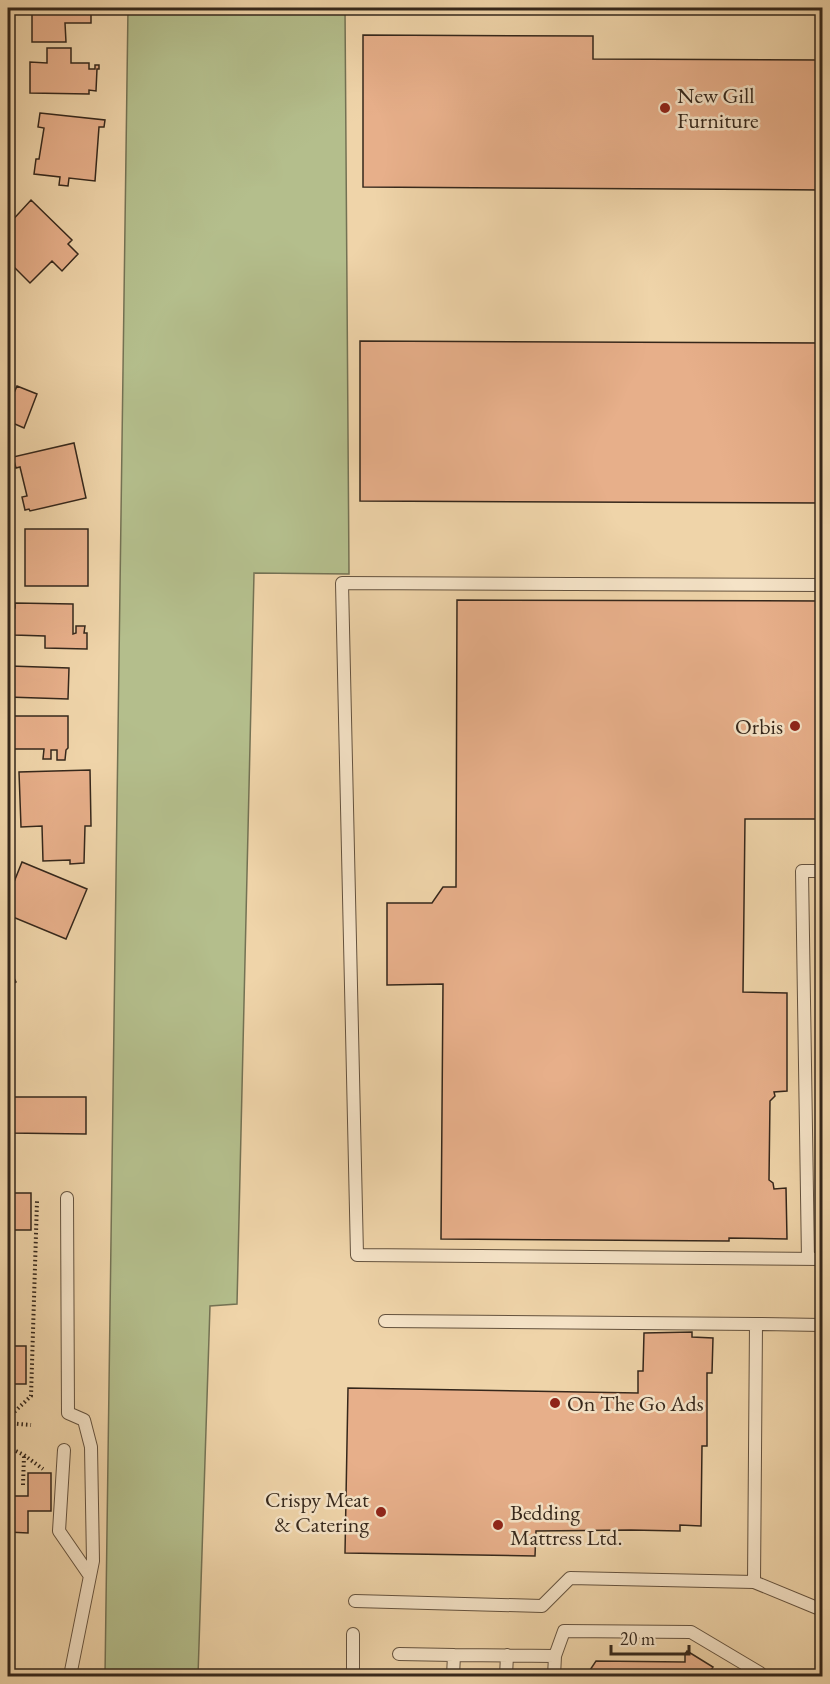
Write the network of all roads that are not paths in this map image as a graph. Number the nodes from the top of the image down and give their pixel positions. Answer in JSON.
{"nodes":[{"id":1,"x":822,"y":585,"type":"edge"},
{"id":2,"x":822,"y":871,"type":"edge"},
{"id":3,"x":67,"y":1198,"type":"dead end"},
{"id":4,"x":808,"y":1259,"type":"junction"},
{"id":5,"x":822,"y":1259,"type":"edge"},
{"id":6,"x":385,"y":1321,"type":"dead end"},
{"id":7,"x":756,"y":1324,"type":"junction"},
{"id":8,"x":822,"y":1325,"type":"edge"},
{"id":9,"x":64,"y":1450,"type":"dead end"},
{"id":10,"x":90,"y":1576,"type":"junction"},
{"id":11,"x":753,"y":1581,"type":"junction"},
{"id":12,"x":355,"y":1601,"type":"dead end"},
{"id":13,"x":822,"y":1610,"type":"edge"},
{"id":14,"x":353,"y":1634,"type":"dead end"},
{"id":15,"x":399,"y":1654,"type":"dead end"},
{"id":16,"x":454,"y":1655,"type":"junction"},
{"id":17,"x":507,"y":1655,"type":"junction"},
{"id":18,"x":555,"y":1656,"type":"junction"},
{"id":19,"x":70,"y":1677,"type":"edge"},
{"id":20,"x":353,"y":1677,"type":"edge"},
{"id":21,"x":453,"y":1677,"type":"edge"},
{"id":22,"x":507,"y":1677,"type":"edge"},
{"id":23,"x":554,"y":1677,"type":"edge"},
{"id":24,"x":759,"y":1677,"type":"edge"}],
"edges":[{"from":1,"to":4,"type":"lane"},
{"from":2,"to":4,"type":"lane"},
{"from":3,"to":10,"type":"lane"},
{"from":4,"to":5,"type":"lane"},
{"from":6,"to":7,"type":"lane"},
{"from":7,"to":8,"type":"lane"},
{"from":7,"to":11,"type":"lane"},
{"from":9,"to":10,"type":"lane"},
{"from":10,"to":19,"type":"lane"},
{"from":11,"to":12,"type":"lane"},
{"from":11,"to":13,"type":"lane"},
{"from":14,"to":20,"type":"lane"},
{"from":15,"to":16,"type":"lane"},
{"from":16,"to":17,"type":"lane"},
{"from":16,"to":21,"type":"lane"},
{"from":17,"to":18,"type":"lane"},
{"from":17,"to":22,"type":"lane"},
{"from":18,"to":23,"type":"lane"},
{"from":18,"to":24,"type":"lane"}]}
